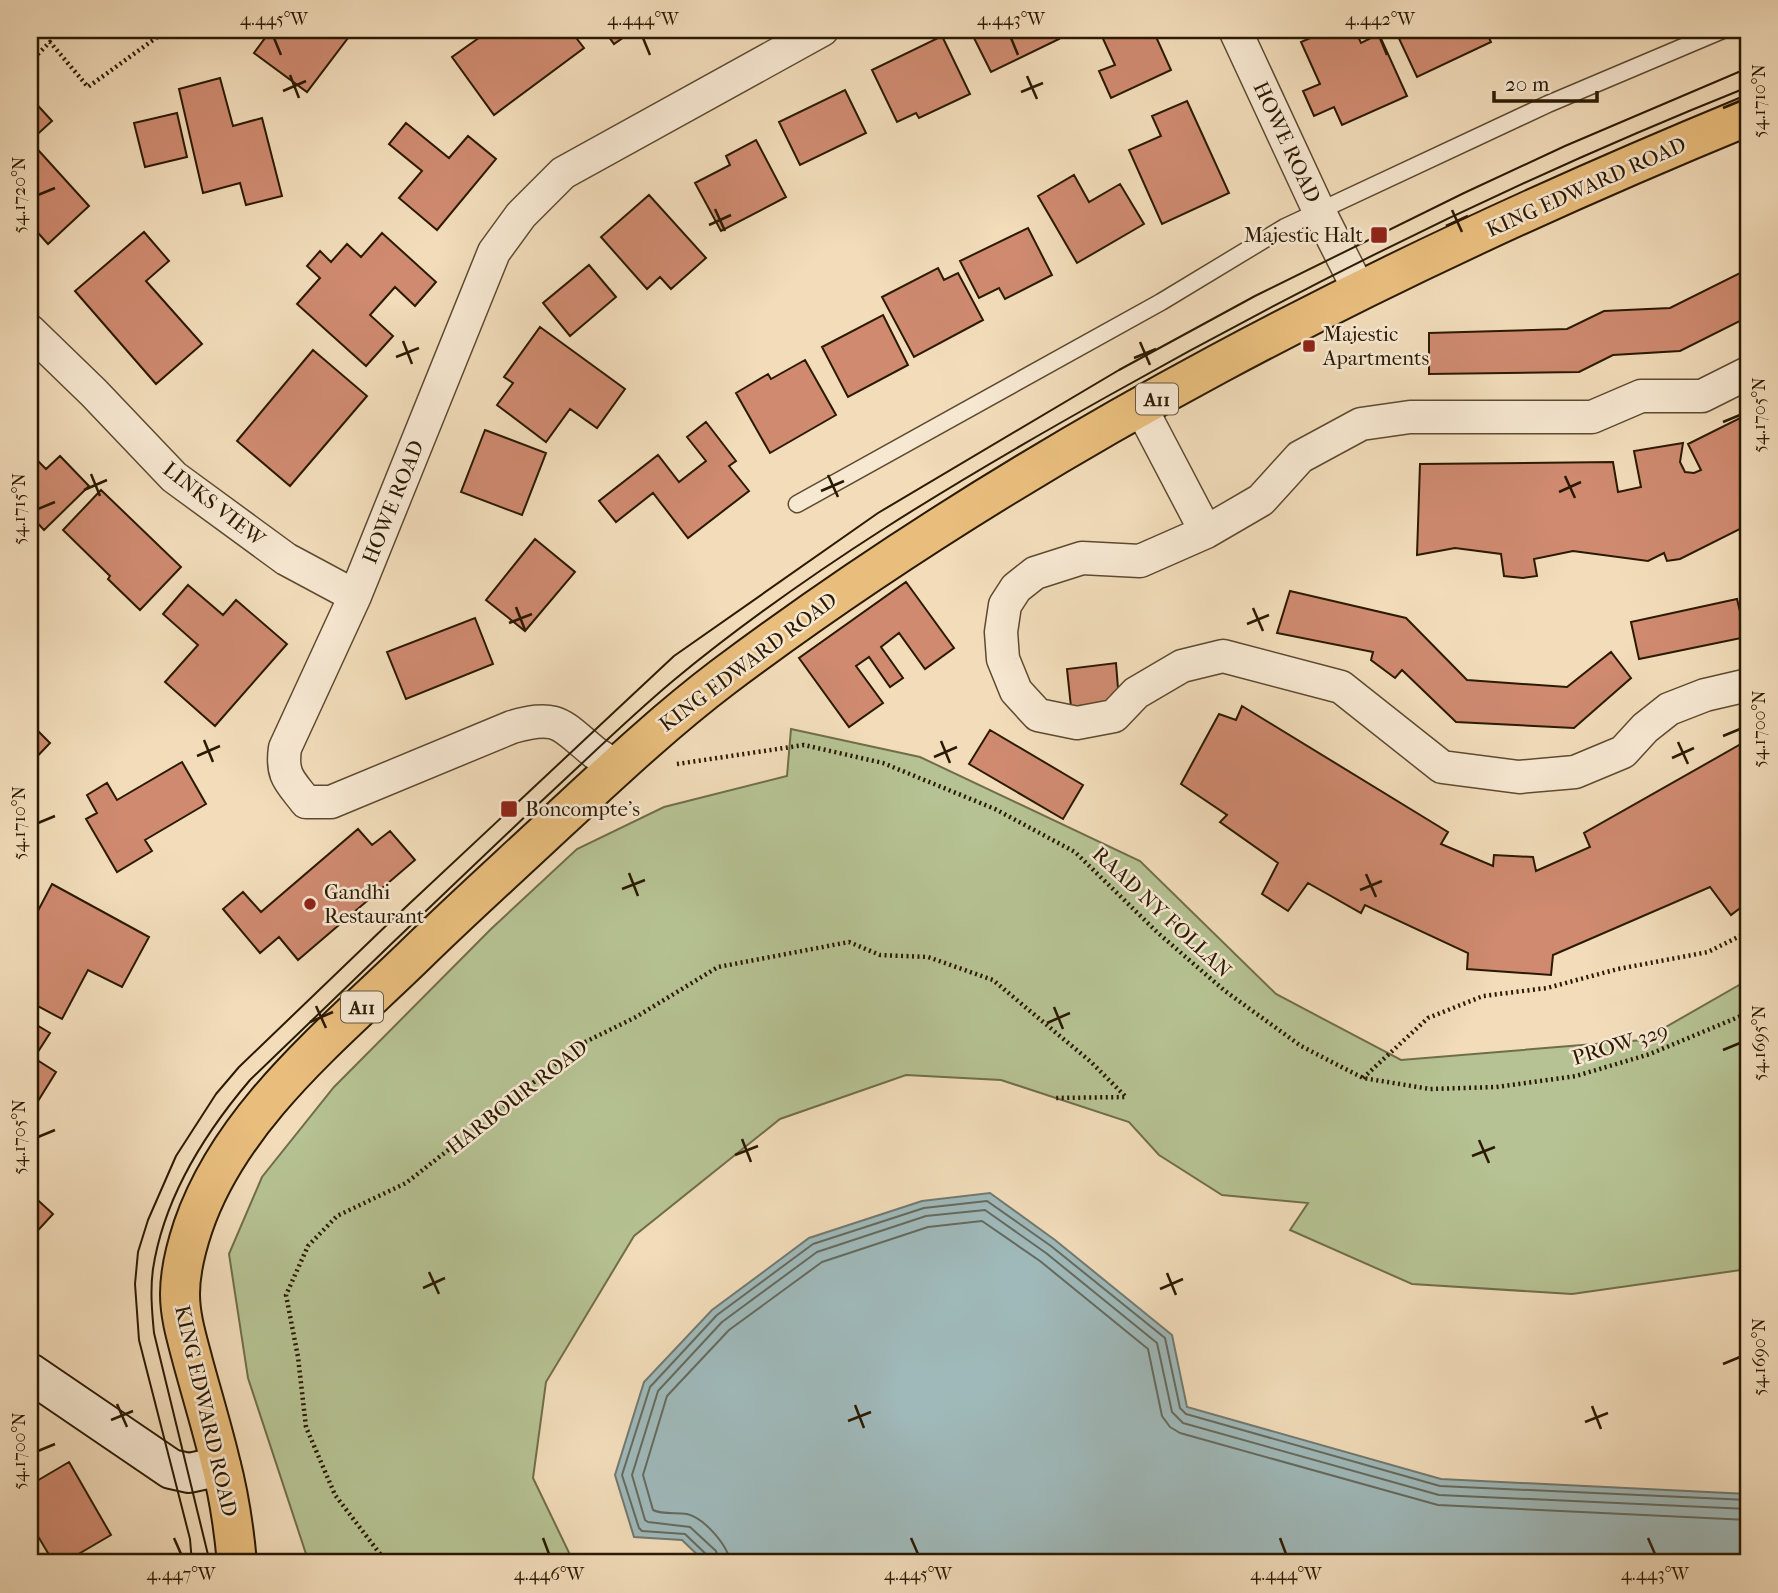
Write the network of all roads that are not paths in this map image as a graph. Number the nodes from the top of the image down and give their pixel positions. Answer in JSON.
{"nodes":[{"id":1,"x":822,"y":30,"type":"edge"},
{"id":2,"x":1235,"y":30,"type":"edge"},
{"id":3,"x":1723,"y":30,"type":"edge"},
{"id":4,"x":1748,"y":116,"type":"edge"},
{"id":5,"x":1320,"y":211,"type":"junction"},
{"id":6,"x":1360,"y":292,"type":"junction"},
{"id":7,"x":30,"y":331,"type":"edge"},
{"id":8,"x":1748,"y":373,"type":"edge"},
{"id":9,"x":1140,"y":408,"type":"junction"},
{"id":10,"x":797,"y":504,"type":"dead end"},
{"id":11,"x":1206,"y":532,"type":"junction"},
{"id":12,"x":355,"y":596,"type":"junction"},
{"id":13,"x":1748,"y":685,"type":"edge"},
{"id":14,"x":617,"y":767,"type":"junction"},
{"id":15,"x":30,"y":1373,"type":"edge"},
{"id":16,"x":221,"y":1466,"type":"junction"},
{"id":17,"x":242,"y":1561,"type":"edge"}],
"edges":[{"from":1,"to":12,"type":"street","name":"HOWE ROAD"},
{"from":2,"to":5,"type":"street","name":"HOWE ROAD"},
{"from":3,"to":5,"type":"lane"},
{"from":4,"to":6,"type":"main road","name":"KING EDWARD ROAD","number":"A11"},
{"from":5,"to":6,"type":"street","name":"HOWE ROAD"},
{"from":5,"to":10,"type":"lane"},
{"from":6,"to":9,"type":"main road","name":"KING EDWARD ROAD","number":"A11"},
{"from":7,"to":12,"type":"street","name":"LINKS VIEW"},
{"from":8,"to":11,"type":"street"},
{"from":9,"to":11,"type":"street"},
{"from":9,"to":14,"type":"main road","name":"KING EDWARD ROAD","number":"A11"},
{"from":11,"to":13,"type":"street"},
{"from":12,"to":14,"type":"street","name":"HOWE ROAD"},
{"from":14,"to":16,"type":"main road","name":"KING EDWARD ROAD","number":"A11"},
{"from":15,"to":16,"type":"main road"},
{"from":16,"to":17,"type":"main road","name":"KING EDWARD ROAD","number":"A11"}]}
